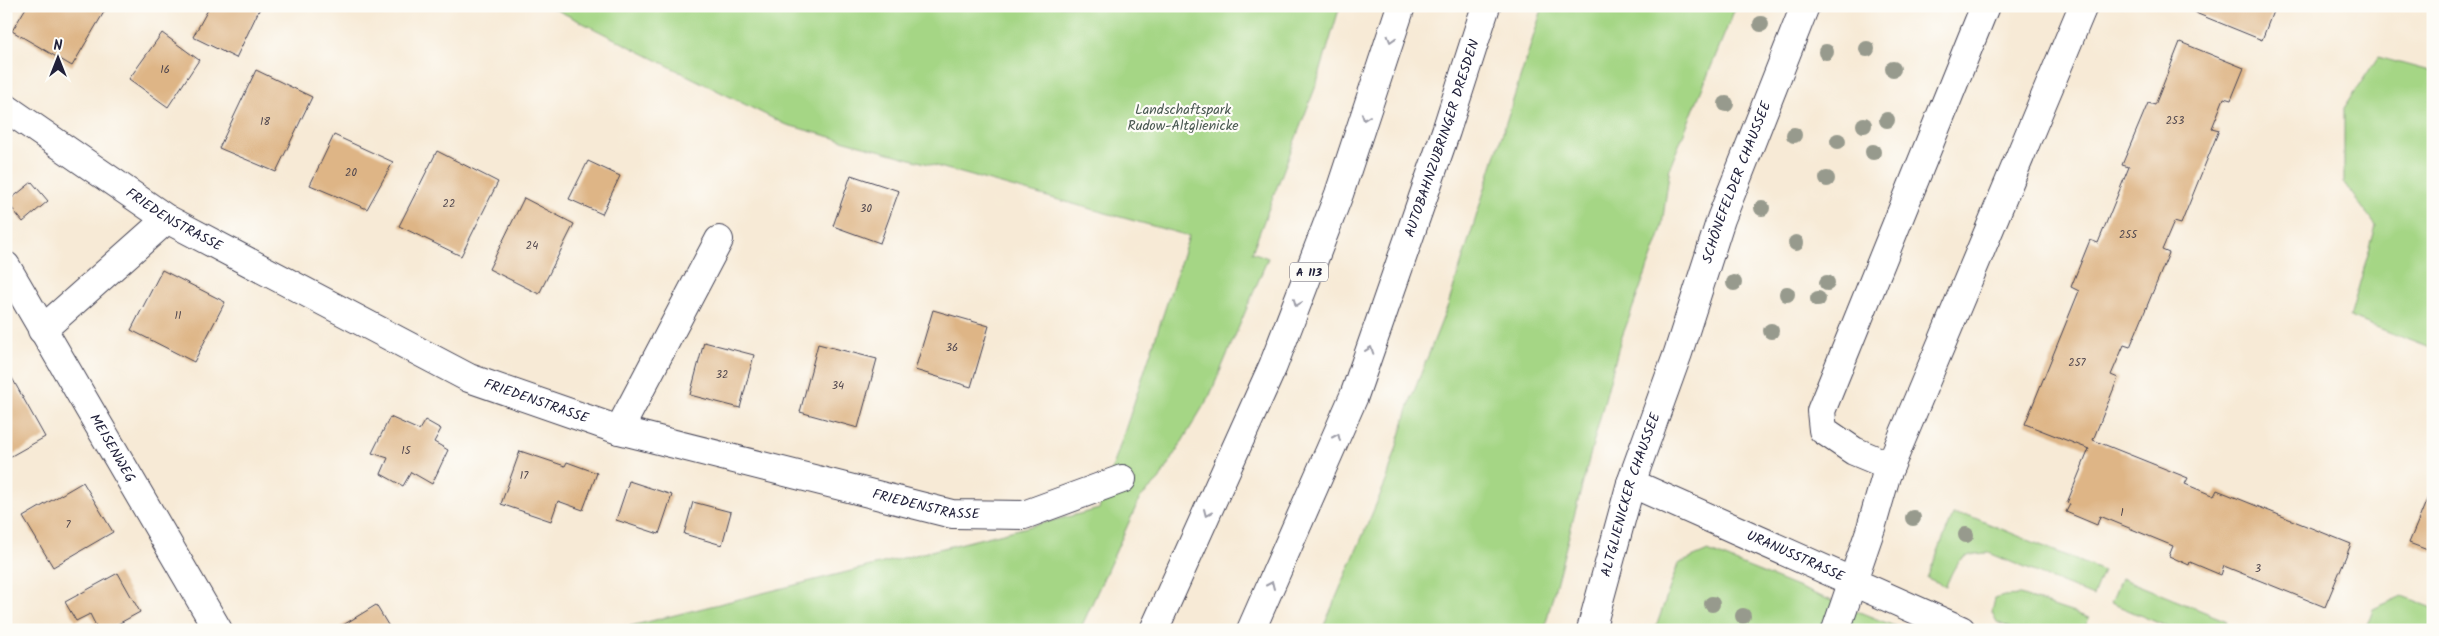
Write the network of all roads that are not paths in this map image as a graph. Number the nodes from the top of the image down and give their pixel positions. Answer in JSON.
{"nodes":[{"id":1,"x":1401,"y":6,"type":"edge"},
{"id":2,"x":1486,"y":6,"type":"edge"},
{"id":3,"x":1805,"y":6,"type":"edge"},
{"id":4,"x":1985,"y":6,"type":"edge"},
{"id":5,"x":2083,"y":6,"type":"edge"},
{"id":6,"x":6,"y":108,"type":"edge"},
{"id":7,"x":167,"y":219,"type":"junction"},
{"id":8,"x":719,"y":240,"type":"dead end"},
{"id":9,"x":6,"y":266,"type":"edge"},
{"id":10,"x":42,"y":330,"type":"junction"},
{"id":11,"x":1675,"y":360,"type":"joint"},
{"id":12,"x":620,"y":430,"type":"junction"},
{"id":13,"x":1890,"y":466,"type":"junction"},
{"id":14,"x":1122,"y":479,"type":"dead end"},
{"id":15,"x":1630,"y":483,"type":"junction"},
{"id":16,"x":1852,"y":582,"type":"junction"},
{"id":17,"x":218,"y":630,"type":"edge"},
{"id":18,"x":1154,"y":630,"type":"edge"},
{"id":19,"x":1251,"y":630,"type":"edge"},
{"id":20,"x":1591,"y":630,"type":"edge"},
{"id":21,"x":1836,"y":630,"type":"edge"},
{"id":22,"x":1961,"y":630,"type":"edge"}],
"edges":[{"from":1,"to":18,"type":"main road","number":"A 113","one_way":true},
{"from":19,"to":2,"type":"main road","name":"AUTOBAHNZUBRINGER DRESDEN","one_way":true},
{"from":3,"to":11,"type":"main road","name":"SCHÖNEFELDER CHAUSSEE"},
{"from":4,"to":13,"type":"main road"},
{"from":5,"to":13,"type":"main road"},
{"from":6,"to":7,"type":"main road","name":"FRIEDENSTRASSE"},
{"from":7,"to":10,"type":"main road"},
{"from":7,"to":12,"type":"main road","name":"FRIEDENSTRASSE"},
{"from":8,"to":12,"type":"main road"},
{"from":9,"to":10,"type":"main road","name":"MEISENWEG"},
{"from":10,"to":17,"type":"main road","name":"MEISENWEG"},
{"from":11,"to":15,"type":"main road","name":"ALTGLIENICKER CHAUSSEE"},
{"from":12,"to":14,"type":"main road","name":"FRIEDENSTRASSE"},
{"from":13,"to":16,"type":"main road"},
{"from":15,"to":16,"type":"main road","name":"URANUSSTRASSE"},
{"from":15,"to":20,"type":"main road","name":"ALTGLIENICKER CHAUSSEE"},
{"from":16,"to":21,"type":"main road"},
{"from":16,"to":22,"type":"main road","name":"URANUSSTRASSE"}]}
